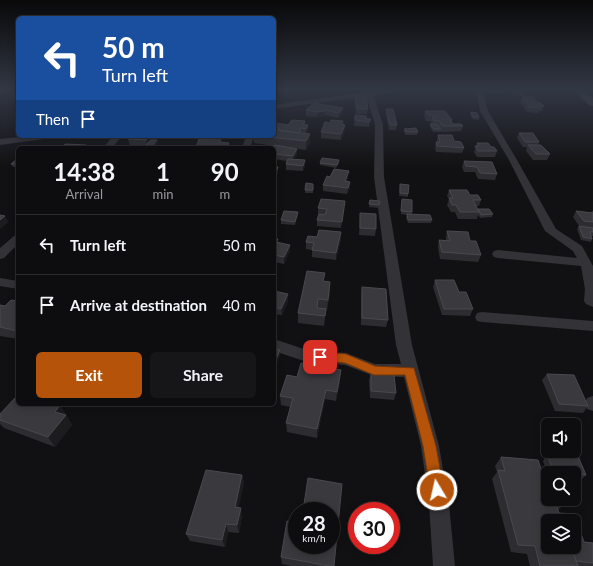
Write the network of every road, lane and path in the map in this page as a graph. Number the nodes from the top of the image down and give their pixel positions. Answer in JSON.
{"nodes":[{"id":1,"x":374,"y":115,"type":"edge"},
{"id":2,"x":486,"y":115,"type":"edge"},
{"id":3,"x":34,"y":138,"type":"edge"},
{"id":4,"x":116,"y":138,"type":"edge"},
{"id":5,"x":0,"y":142,"type":"edge"},
{"id":6,"x":109,"y":146,"type":"edge"},
{"id":7,"x":16,"y":240,"type":"edge"},
{"id":8,"x":498,"y":254,"type":"dead end"},
{"id":9,"x":0,"y":255,"type":"edge"},
{"id":10,"x":585,"y":262,"type":"junction"},
{"id":11,"x":0,"y":282,"type":"edge"},
{"id":12,"x":16,"y":284,"type":"edge"},
{"id":13,"x":593,"y":302,"type":"edge"},
{"id":14,"x":482,"y":317,"type":"dead end"},
{"id":15,"x":593,"y":326,"type":"edge"},
{"id":16,"x":276,"y":346,"type":"edge"},
{"id":17,"x":410,"y":371,"type":"junction"},
{"id":18,"x":444,"y":566,"type":"edge"}],
"edges":[{"from":1,"to":17,"type":"street"},
{"from":2,"to":10,"type":"street"},
{"from":3,"to":5,"type":"street"},
{"from":4,"to":6,"type":"street"},
{"from":7,"to":9,"type":"street"},
{"from":8,"to":10,"type":"street"},
{"from":10,"to":13,"type":"street"},
{"from":11,"to":12,"type":"street"},
{"from":14,"to":15,"type":"street"},
{"from":16,"to":17,"type":"street"},
{"from":17,"to":18,"type":"street"}]}
